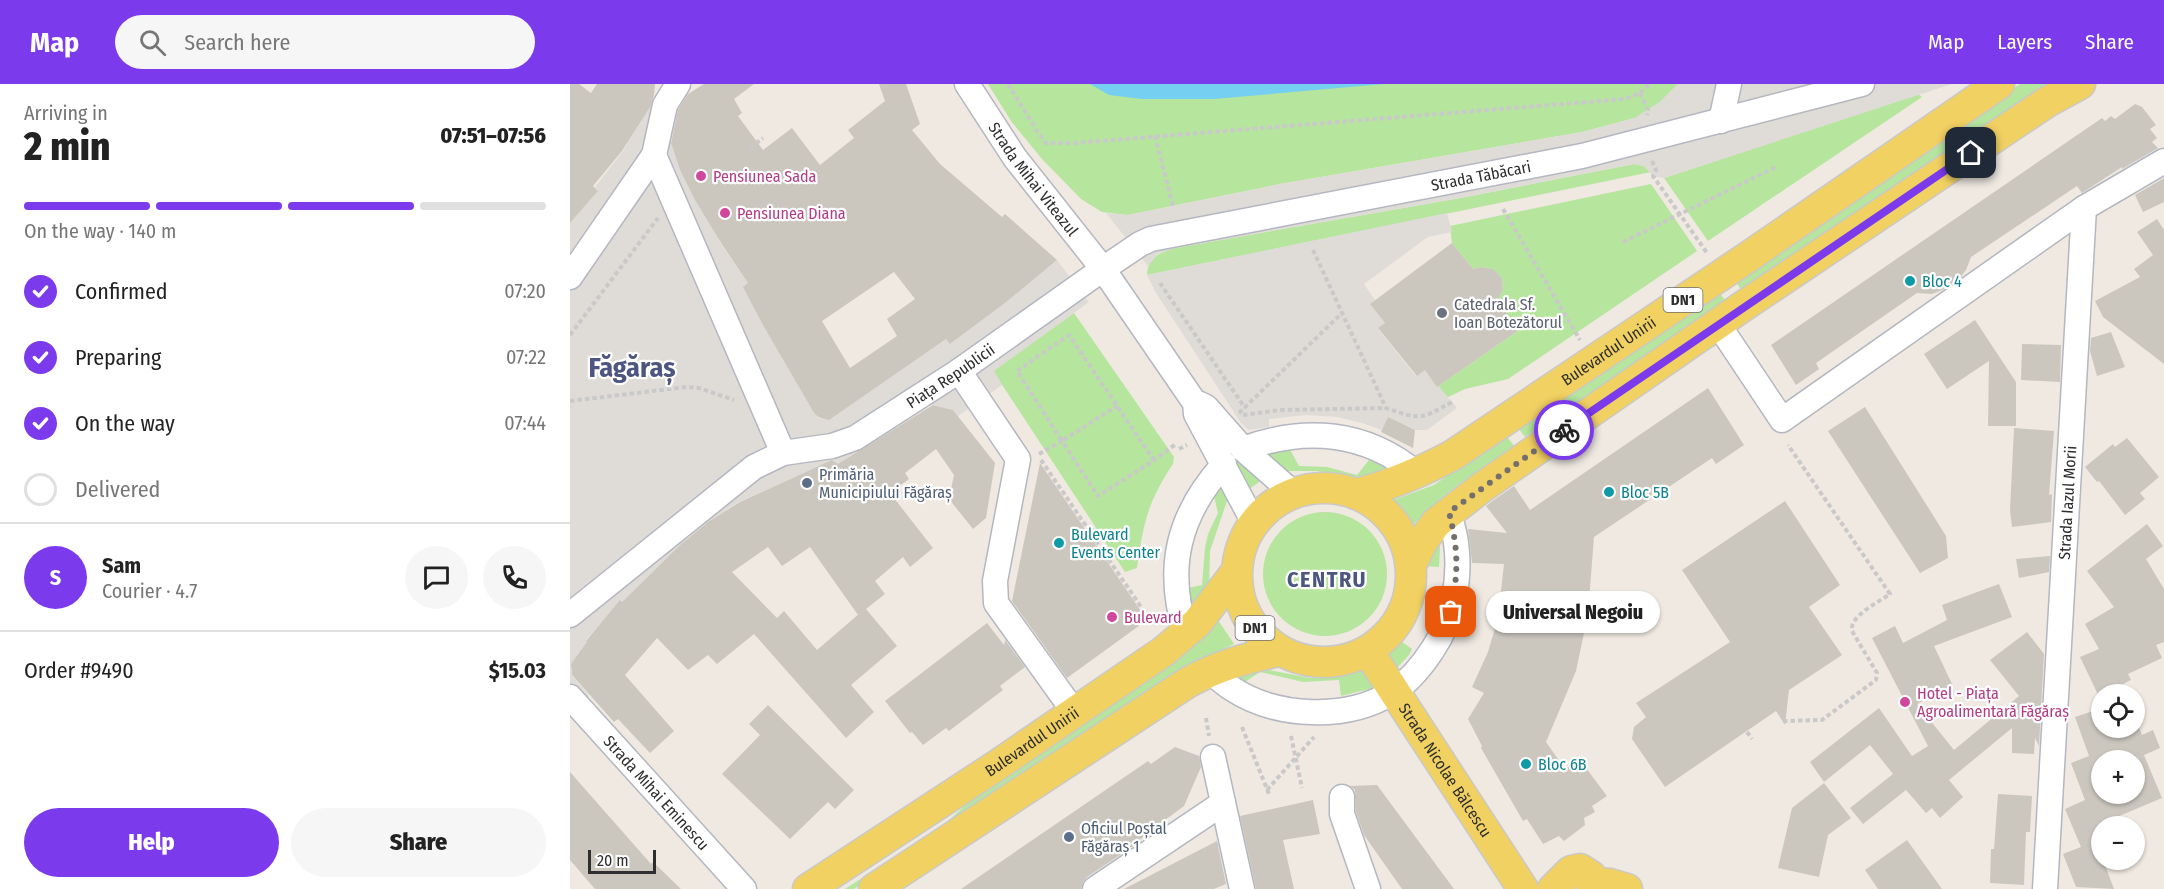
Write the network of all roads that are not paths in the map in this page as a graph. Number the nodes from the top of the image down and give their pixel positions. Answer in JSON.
{"nodes":[{"id":1,"x":678,"y":84,"type":"edge"},
{"id":2,"x":967,"y":84,"type":"edge"},
{"id":3,"x":1729,"y":84,"type":"edge"},
{"id":4,"x":1862,"y":84,"type":"edge"},
{"id":5,"x":1999,"y":84,"type":"edge"},
{"id":6,"x":2080,"y":84,"type":"edge"},
{"id":7,"x":1721,"y":121,"type":"junction"},
{"id":8,"x":654,"y":155,"type":"junction"},
{"id":9,"x":2164,"y":161,"type":"edge"},
{"id":10,"x":2084,"y":208,"type":"junction"},
{"id":11,"x":1103,"y":269,"type":"junction"},
{"id":12,"x":570,"y":277,"type":"edge"},
{"id":13,"x":1718,"y":324,"type":"junction"},
{"id":14,"x":959,"y":371,"type":"junction"},
{"id":15,"x":1195,"y":403,"type":"junction"},
{"id":16,"x":1243,"y":449,"type":"junction"},
{"id":17,"x":783,"y":453,"type":"junction"},
{"id":18,"x":1224,"y":464,"type":"junction"},
{"id":19,"x":1417,"y":474,"type":"junction"},
{"id":20,"x":1293,"y":494,"type":"junction"},
{"id":21,"x":1356,"y":494,"type":"junction"},
{"id":22,"x":1449,"y":512,"type":"junction"},
{"id":23,"x":1254,"y":523,"type":"junction"},
{"id":24,"x":1411,"y":565,"type":"junction"},
{"id":25,"x":1236,"y":572,"type":"junction"},
{"id":26,"x":570,"y":615,"type":"edge"},
{"id":27,"x":1186,"y":634,"type":"junction"},
{"id":28,"x":1279,"y":651,"type":"junction"},
{"id":29,"x":1368,"y":651,"type":"junction"},
{"id":30,"x":1209,"y":670,"type":"junction"},
{"id":31,"x":1394,"y":692,"type":"junction"},
{"id":32,"x":570,"y":697,"type":"edge"},
{"id":33,"x":1075,"y":713,"type":"junction"},
{"id":34,"x":1213,"y":757,"type":"dead end"},
{"id":35,"x":1342,"y":797,"type":"dead end"},
{"id":36,"x":1223,"y":803,"type":"junction"},
{"id":37,"x":1592,"y":886,"type":"edge"},
{"id":38,"x":744,"y":889,"type":"edge"},
{"id":39,"x":808,"y":889,"type":"edge"},
{"id":40,"x":874,"y":889,"type":"edge"},
{"id":41,"x":1095,"y":889,"type":"edge"},
{"id":42,"x":1242,"y":889,"type":"edge"},
{"id":43,"x":1368,"y":889,"type":"edge"},
{"id":44,"x":1523,"y":889,"type":"edge"},
{"id":45,"x":1553,"y":889,"type":"edge"},
{"id":46,"x":1626,"y":889,"type":"edge"},
{"id":47,"x":2045,"y":889,"type":"edge"}],
"edges":[{"from":1,"to":8,"type":"street"},
{"from":2,"to":11,"type":"street","name":"Strada Mihai Viteazul"},
{"from":3,"to":7,"type":"street"},
{"from":4,"to":7,"type":"street","name":"Strada Tăbăcari"},
{"from":5,"to":19,"type":"main road","name":"Bulevardul Unirii","number":"DN1"},
{"from":6,"to":13,"type":"main road","name":"Bulevardul Unirii","number":"DN1"},
{"from":7,"to":11,"type":"street","name":"Strada Tăbăcari"},
{"from":8,"to":12,"type":"street"},
{"from":8,"to":17,"type":"street"},
{"from":9,"to":10,"type":"street"},
{"from":10,"to":13,"type":"street"},
{"from":10,"to":47,"type":"street","name":"Strada Iazul Morii"},
{"from":11,"to":14,"type":"street","name":"Piața Republicii"},
{"from":11,"to":15,"type":"street"},
{"from":13,"to":22,"type":"main road","name":"Bulevardul Unirii","number":"DN1"},
{"from":14,"to":17,"type":"street","name":"Piața Republicii"},
{"from":14,"to":33,"type":"street"},
{"from":15,"to":16,"type":"street"},
{"from":15,"to":18,"type":"street"},
{"from":16,"to":19,"type":"street"},
{"from":16,"to":20,"type":"street"},
{"from":17,"to":26,"type":"street","name":"Piața Republicii"},
{"from":18,"to":23,"type":"street"},
{"from":18,"to":27,"type":"street"},
{"from":19,"to":21,"type":"main road","name":"Bulevardul Unirii","number":"DN1"},
{"from":20,"to":21,"type":"main road","name":"Bulevardul Unirii","number":"DN1"},
{"from":20,"to":23,"type":"main road","name":"Bulevardul Unirii","number":"DN1"},
{"from":21,"to":24,"type":"main road","name":"Bulevardul Unirii","number":"DN1"},
{"from":22,"to":24,"type":"main road","name":"Bulevardul Unirii","number":"DN1"},
{"from":22,"to":31,"type":"street"},
{"from":23,"to":25,"type":"main road","name":"Bulevardul Unirii","number":"DN1"},
{"from":24,"to":29,"type":"main road","name":"Bulevardul Unirii","number":"DN1"},
{"from":25,"to":27,"type":"main road","name":"Bulevardul Unirii","number":"DN1"},
{"from":25,"to":28,"type":"main road","name":"Bulevardul Unirii","number":"DN1"},
{"from":27,"to":33,"type":"main road","name":"Bulevardul Unirii","number":"DN1"},
{"from":28,"to":29,"type":"main road","name":"Bulevardul Unirii","number":"DN1"},
{"from":28,"to":30,"type":"main road","number":"DN1"},
{"from":29,"to":31,"type":"main road","name":"Strada Nicolae Bălcescu"},
{"from":30,"to":31,"type":"street"},
{"from":30,"to":40,"type":"main road","number":"DN1"},
{"from":31,"to":44,"type":"main road","name":"Strada Nicolae Bălcescu"},
{"from":32,"to":38,"type":"street","name":"Strada Mihai Eminescu"},
{"from":33,"to":39,"type":"main road","name":"Bulevardul Unirii","number":"DN1"},
{"from":34,"to":36,"type":"street"},
{"from":35,"to":43,"type":"street"},
{"from":36,"to":41,"type":"street"},
{"from":36,"to":42,"type":"street"},
{"from":37,"to":45,"type":"main road"},
{"from":37,"to":46,"type":"main road"}]}
